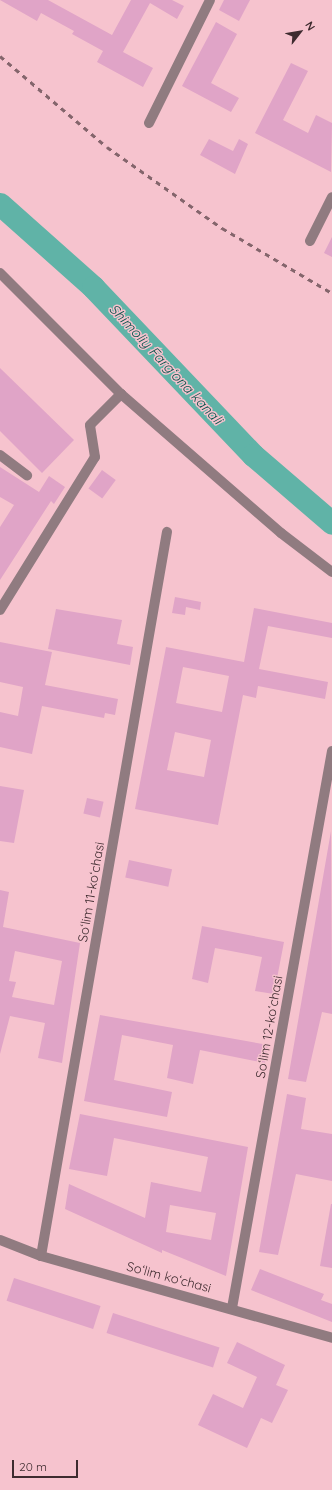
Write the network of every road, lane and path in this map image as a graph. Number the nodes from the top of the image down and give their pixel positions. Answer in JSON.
{"nodes":[{"id":1,"x":210,"y":0,"type":"edge"},
{"id":2,"x":149,"y":123,"type":"dead end"},
{"id":3,"x":332,"y":197,"type":"edge"},
{"id":4,"x":310,"y":241,"type":"dead end"},
{"id":5,"x":0,"y":273,"type":"edge"},
{"id":6,"x":121,"y":394,"type":"junction"},
{"id":7,"x":0,"y":455,"type":"edge"},
{"id":8,"x":27,"y":475,"type":"dead end"},
{"id":9,"x":167,"y":532,"type":"dead end"},
{"id":10,"x":332,"y":572,"type":"edge"},
{"id":11,"x":0,"y":610,"type":"edge"},
{"id":12,"x":332,"y":751,"type":"edge"},
{"id":13,"x":0,"y":1240,"type":"edge"},
{"id":14,"x":41,"y":1256,"type":"junction"},
{"id":15,"x":232,"y":1308,"type":"junction"},
{"id":16,"x":332,"y":1338,"type":"edge"}],
"edges":[{"from":1,"to":2,"type":"street"},
{"from":3,"to":4,"type":"street"},
{"from":5,"to":6,"type":"street"},
{"from":6,"to":10,"type":"street"},
{"from":6,"to":11,"type":"street"},
{"from":7,"to":8,"type":"street"},
{"from":9,"to":14,"type":"street","name":"Soʻlim 11-koʻchasi"},
{"from":12,"to":15,"type":"street","name":"Soʻlim 12-koʻchasi"},
{"from":13,"to":14,"type":"street","name":"Soʻlim koʻchasi"},
{"from":14,"to":15,"type":"street","name":"Soʻlim koʻchasi"},
{"from":15,"to":16,"type":"street","name":"Soʻlim koʻchasi"}]}
